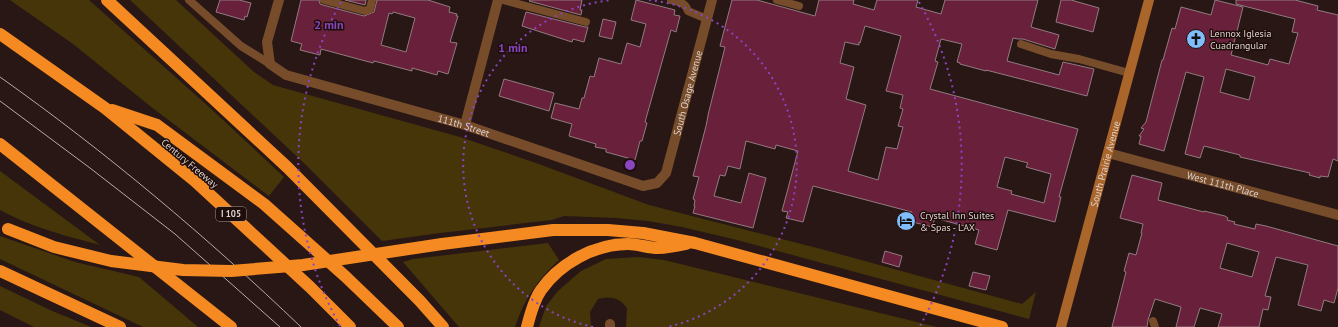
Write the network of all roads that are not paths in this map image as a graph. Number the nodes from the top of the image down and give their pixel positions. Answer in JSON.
{"nodes":[{"id":1,"x":107,"y":0,"type":"edge"},
{"id":2,"x":189,"y":0,"type":"edge"},
{"id":3,"x":279,"y":0,"type":"edge"},
{"id":4,"x":324,"y":0,"type":"edge"},
{"id":5,"x":372,"y":0,"type":"edge"},
{"id":6,"x":498,"y":0,"type":"edge"},
{"id":7,"x":503,"y":0,"type":"edge"},
{"id":8,"x":671,"y":0,"type":"edge"},
{"id":9,"x":712,"y":0,"type":"edge"},
{"id":10,"x":777,"y":0,"type":"edge"},
{"id":11,"x":1149,"y":0,"type":"edge"},
{"id":12,"x":799,"y":6,"type":"dead end"},
{"id":13,"x":707,"y":19,"type":"junction"},
{"id":14,"x":586,"y":22,"type":"dead end"},
{"id":15,"x":0,"y":34,"type":"edge"},
{"id":16,"x":1021,"y":44,"type":"dead end"},
{"id":17,"x":270,"y":64,"type":"junction"},
{"id":18,"x":1129,"y":73,"type":"junction"},
{"id":19,"x":105,"y":108,"type":"junction"},
{"id":20,"x":465,"y":125,"type":"junction"},
{"id":21,"x":0,"y":144,"type":"edge"},
{"id":22,"x":1108,"y":153,"type":"junction"},
{"id":23,"x":656,"y":183,"type":"joint"},
{"id":24,"x":1338,"y":215,"type":"edge"},
{"id":25,"x":4,"y":227,"type":"edge"},
{"id":26,"x":695,"y":243,"type":"junction"},
{"id":27,"x":0,"y":271,"type":"edge"},
{"id":28,"x":120,"y":327,"type":"edge"},
{"id":29,"x":230,"y":327,"type":"edge"},
{"id":30,"x":350,"y":327,"type":"edge"},
{"id":31,"x":398,"y":327,"type":"edge"},
{"id":32,"x":443,"y":327,"type":"edge"},
{"id":33,"x":527,"y":327,"type":"edge"},
{"id":34,"x":1002,"y":327,"type":"edge"},
{"id":35,"x":1061,"y":327,"type":"edge"}],
"edges":[{"from":1,"to":32,"type":"highway"},
{"from":2,"to":17,"type":"lane"},
{"from":3,"to":17,"type":"street"},
{"from":4,"to":5,"type":"lane"},
{"from":6,"to":20,"type":"street"},
{"from":7,"to":14,"type":"lane"},
{"from":8,"to":13,"type":"lane"},
{"from":9,"to":13,"type":"street","name":"South Osage Avenue"},
{"from":10,"to":12,"type":"lane"},
{"from":11,"to":18,"type":"main road","name":"South Prairie Avenue"},
{"from":13,"to":23,"type":"street","name":"South Osage Avenue"},
{"from":15,"to":19,"type":"highway","name":"Century Freeway","number":"I 105"},
{"from":16,"to":18,"type":"lane"},
{"from":17,"to":20,"type":"street","name":"111th Street"},
{"from":18,"to":22,"type":"main road","name":"South Prairie Avenue"},
{"from":19,"to":30,"type":"highway","name":"Century Freeway","number":"I 105"},
{"from":19,"to":31,"type":"highway"},
{"from":20,"to":23,"type":"street","name":"111th Street"},
{"from":21,"to":29,"type":"highway"},
{"from":22,"to":24,"type":"street","name":"West 111th Place"},
{"from":22,"to":35,"type":"main road","name":"South Prairie Avenue"},
{"from":25,"to":26,"type":"highway","bridge":true},
{"from":26,"to":33,"type":"highway"},
{"from":26,"to":34,"type":"highway"},
{"from":27,"to":28,"type":"highway"}]}
